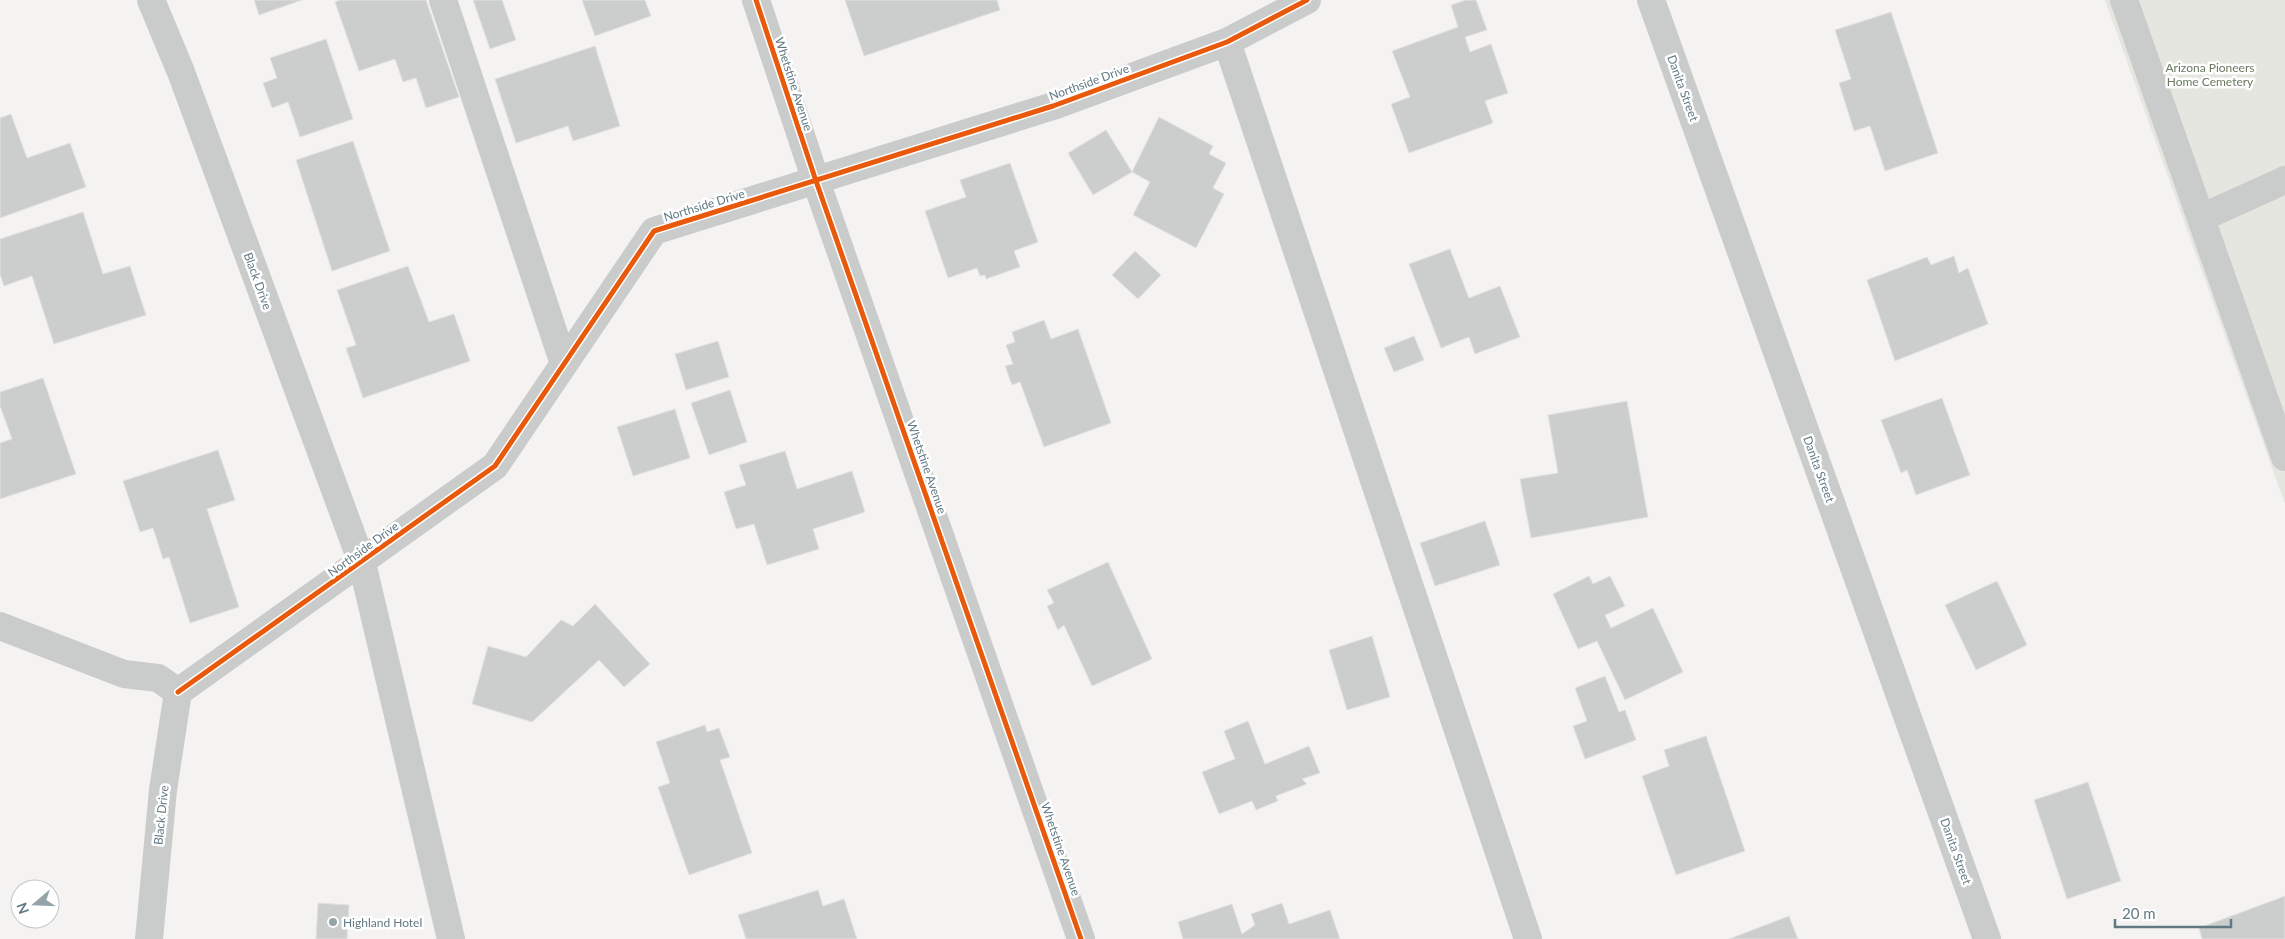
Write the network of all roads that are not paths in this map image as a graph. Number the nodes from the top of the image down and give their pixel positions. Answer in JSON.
{"nodes":[{"id":1,"x":151,"y":0,"type":"edge"},
{"id":2,"x":443,"y":0,"type":"edge"},
{"id":3,"x":756,"y":0,"type":"edge"},
{"id":4,"x":1307,"y":0,"type":"edge"},
{"id":5,"x":1651,"y":0,"type":"edge"},
{"id":6,"x":2124,"y":0,"type":"edge"},
{"id":7,"x":1227,"y":42,"type":"junction"},
{"id":8,"x":2285,"y":180,"type":"edge"},
{"id":9,"x":816,"y":181,"type":"junction"},
{"id":10,"x":2201,"y":218,"type":"junction"},
{"id":11,"x":564,"y":364,"type":"junction"},
{"id":12,"x":2285,"y":457,"type":"edge"},
{"id":13,"x":362,"y":563,"type":"junction"},
{"id":14,"x":0,"y":626,"type":"edge"},
{"id":15,"x":178,"y":692,"type":"junction"},
{"id":16,"x":149,"y":939,"type":"edge"},
{"id":17,"x":452,"y":939,"type":"edge"},
{"id":18,"x":1082,"y":939,"type":"edge"},
{"id":19,"x":1528,"y":939,"type":"edge"},
{"id":20,"x":1987,"y":939,"type":"edge"}],
"edges":[{"from":1,"to":13,"type":"street","name":"Black Drive"},
{"from":2,"to":11,"type":"street"},
{"from":3,"to":9,"type":"street","name":"Whetstine Avenue"},
{"from":4,"to":7,"type":"street","name":"Northside Drive"},
{"from":5,"to":20,"type":"street","name":"Danita Street"},
{"from":6,"to":10,"type":"street"},
{"from":7,"to":9,"type":"street","name":"Northside Drive"},
{"from":7,"to":19,"type":"street"},
{"from":8,"to":10,"type":"street"},
{"from":9,"to":11,"type":"street","name":"Northside Drive"},
{"from":9,"to":18,"type":"street","name":"Whetstine Avenue"},
{"from":10,"to":12,"type":"street"},
{"from":11,"to":13,"type":"street","name":"Northside Drive"},
{"from":13,"to":15,"type":"street","name":"Northside Drive"},
{"from":13,"to":17,"type":"street","name":"Black Drive"},
{"from":14,"to":15,"type":"street"},
{"from":15,"to":16,"type":"street","name":"Black Drive"}]}
